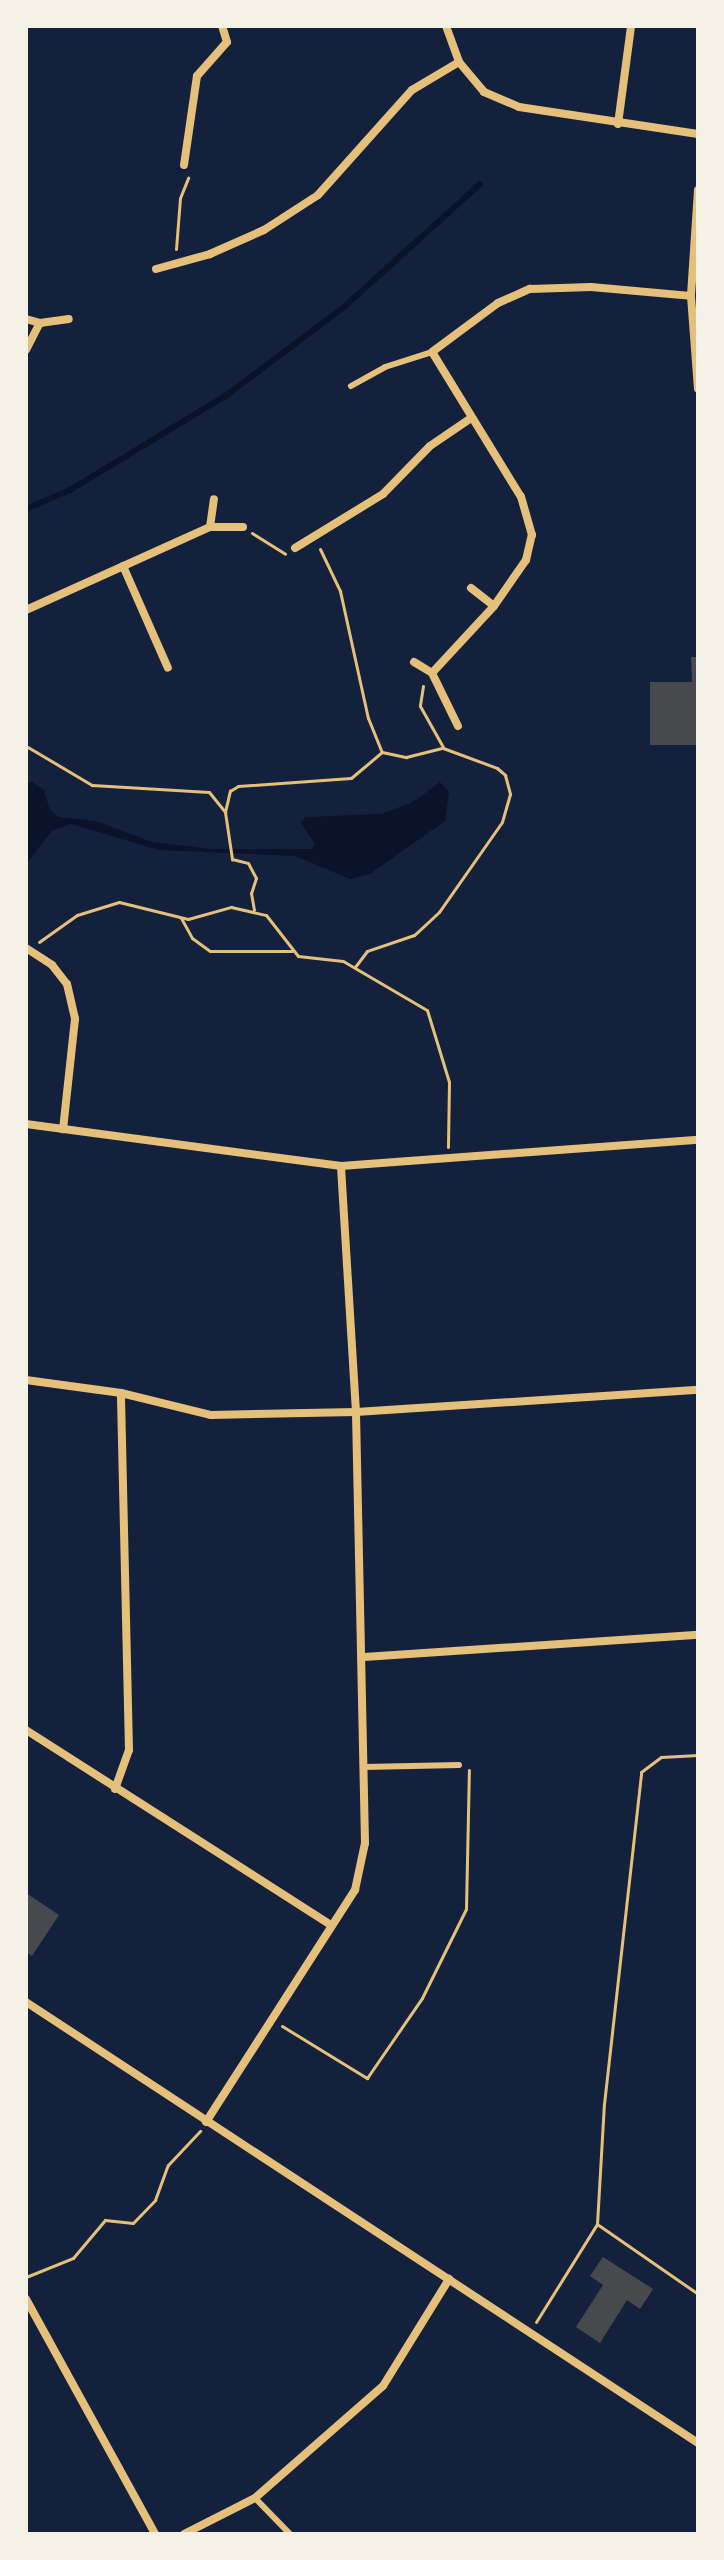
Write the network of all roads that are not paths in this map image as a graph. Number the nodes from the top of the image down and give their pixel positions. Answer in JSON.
{"nodes":[{"id":1,"x":222,"y":26,"type":"edge"},
{"id":2,"x":446,"y":26,"type":"edge"},
{"id":3,"x":631,"y":26,"type":"edge"},
{"id":4,"x":459,"y":62,"type":"junction"},
{"id":5,"x":618,"y":124,"type":"junction"},
{"id":6,"x":698,"y":134,"type":"edge"},
{"id":7,"x":184,"y":165,"type":"road end"},
{"id":8,"x":698,"y":190,"type":"edge"},
{"id":9,"x":156,"y":269,"type":"dead end"},
{"id":10,"x":691,"y":296,"type":"junction"},
{"id":11,"x":26,"y":319,"type":"edge"},
{"id":12,"x":69,"y":319,"type":"dead end"},
{"id":13,"x":40,"y":323,"type":"junction"},
{"id":14,"x":26,"y":350,"type":"edge"},
{"id":15,"x":432,"y":352,"type":"junction"},
{"id":16,"x":351,"y":386,"type":"dead end"},
{"id":17,"x":698,"y":389,"type":"edge"},
{"id":18,"x":471,"y":418,"type":"junction"},
{"id":19,"x":214,"y":499,"type":"dead end"},
{"id":20,"x":210,"y":527,"type":"junction"},
{"id":21,"x":243,"y":527,"type":"road end"},
{"id":22,"x":295,"y":548,"type":"road end"},
{"id":23,"x":123,"y":566,"type":"junction"},
{"id":24,"x":471,"y":588,"type":"dead end"},
{"id":25,"x":494,"y":606,"type":"junction"},
{"id":26,"x":26,"y":610,"type":"edge"},
{"id":27,"x":414,"y":662,"type":"dead end"},
{"id":28,"x":168,"y":668,"type":"dead end"},
{"id":29,"x":432,"y":673,"type":"junction"},
{"id":30,"x":458,"y":726,"type":"dead end"},
{"id":31,"x":30,"y":949,"type":"edge"},
{"id":32,"x":26,"y":1124,"type":"edge"},
{"id":33,"x":63,"y":1129,"type":"junction"},
{"id":34,"x":698,"y":1140,"type":"edge"},
{"id":35,"x":341,"y":1166,"type":"junction"},
{"id":36,"x":26,"y":1380,"type":"edge"},
{"id":37,"x":698,"y":1390,"type":"edge"},
{"id":38,"x":121,"y":1393,"type":"junction"},
{"id":39,"x":356,"y":1412,"type":"junction"},
{"id":40,"x":698,"y":1635,"type":"edge"},
{"id":41,"x":364,"y":1657,"type":"junction"},
{"id":42,"x":26,"y":1730,"type":"edge"},
{"id":43,"x":459,"y":1765,"type":"road end"},
{"id":44,"x":364,"y":1767,"type":"junction"},
{"id":45,"x":115,"y":1789,"type":"junction"},
{"id":46,"x":332,"y":1926,"type":"junction"},
{"id":47,"x":26,"y":2002,"type":"edge"},
{"id":48,"x":206,"y":2122,"type":"junction"},
{"id":49,"x":449,"y":2279,"type":"junction"},
{"id":50,"x":26,"y":2299,"type":"edge"},
{"id":51,"x":698,"y":2443,"type":"edge"},
{"id":52,"x":255,"y":2498,"type":"junction"},
{"id":53,"x":155,"y":2534,"type":"edge"},
{"id":54,"x":184,"y":2534,"type":"edge"},
{"id":55,"x":290,"y":2534,"type":"edge"}],
"edges":[{"from":1,"to":7,"type":"street"},
{"from":2,"to":4,"type":"street"},
{"from":3,"to":5,"type":"street"},
{"from":4,"to":5,"type":"street"},
{"from":4,"to":9,"type":"street"},
{"from":5,"to":6,"type":"street"},
{"from":8,"to":10,"type":"street"},
{"from":10,"to":15,"type":"street"},
{"from":10,"to":17,"type":"street"},
{"from":11,"to":13,"type":"street"},
{"from":12,"to":13,"type":"street"},
{"from":13,"to":14,"type":"street"},
{"from":15,"to":16,"type":"lane"},
{"from":15,"to":18,"type":"street"},
{"from":18,"to":22,"type":"street"},
{"from":18,"to":25,"type":"street"},
{"from":19,"to":20,"type":"street"},
{"from":20,"to":21,"type":"street"},
{"from":20,"to":23,"type":"street"},
{"from":23,"to":26,"type":"street"},
{"from":23,"to":28,"type":"street"},
{"from":24,"to":25,"type":"street"},
{"from":25,"to":29,"type":"street"},
{"from":27,"to":29,"type":"street"},
{"from":29,"to":30,"type":"street"},
{"from":31,"to":33,"type":"street"},
{"from":32,"to":33,"type":"street"},
{"from":33,"to":35,"type":"street"},
{"from":34,"to":35,"type":"street"},
{"from":35,"to":39,"type":"street"},
{"from":36,"to":38,"type":"street"},
{"from":37,"to":39,"type":"street"},
{"from":38,"to":39,"type":"street"},
{"from":38,"to":45,"type":"street"},
{"from":39,"to":41,"type":"street"},
{"from":40,"to":41,"type":"street"},
{"from":41,"to":44,"type":"street"},
{"from":42,"to":45,"type":"street"},
{"from":43,"to":44,"type":"lane"},
{"from":44,"to":46,"type":"street"},
{"from":45,"to":46,"type":"street"},
{"from":46,"to":48,"type":"street"},
{"from":47,"to":48,"type":"street"},
{"from":48,"to":49,"type":"street"},
{"from":49,"to":51,"type":"street"},
{"from":49,"to":52,"type":"street"},
{"from":50,"to":53,"type":"street"},
{"from":52,"to":54,"type":"street"},
{"from":52,"to":55,"type":"lane"}]}
